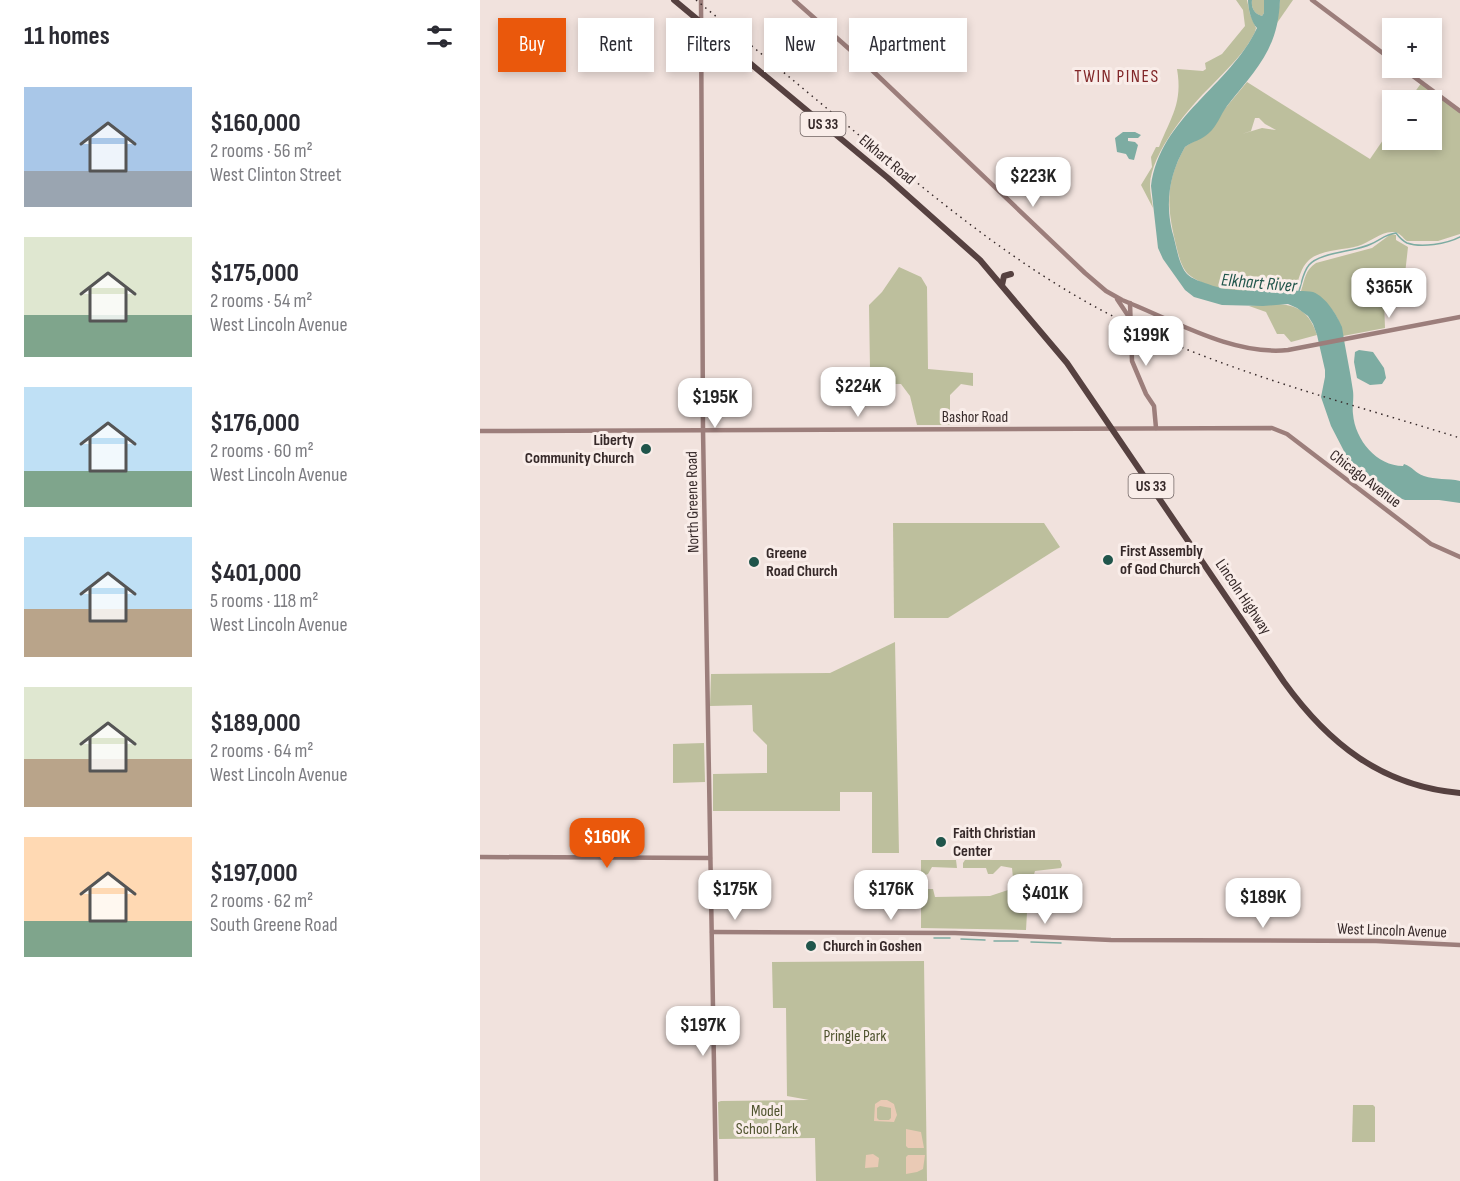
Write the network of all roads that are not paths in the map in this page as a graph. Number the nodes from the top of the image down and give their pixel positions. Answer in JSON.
{"nodes":[{"id":1,"x":674,"y":0,"type":"edge"},
{"id":2,"x":701,"y":0,"type":"edge"},
{"id":3,"x":794,"y":0,"type":"edge"},
{"id":4,"x":1312,"y":0,"type":"edge"},
{"id":5,"x":696,"y":18,"type":"edge"},
{"id":6,"x":701,"y":18,"type":"edge"},
{"id":7,"x":1382,"y":52,"type":"edge"},
{"id":8,"x":752,"y":65,"type":"edge"},
{"id":9,"x":701,"y":72,"type":"edge"},
{"id":10,"x":1415,"y":78,"type":"edge"},
{"id":11,"x":1460,"y":111,"type":"edge"},
{"id":12,"x":971,"y":250,"type":"joint"},
{"id":13,"x":1011,"y":274,"type":"dead end"},
{"id":14,"x":1002,"y":285,"type":"junction"},
{"id":15,"x":1113,"y":295,"type":"junction"},
{"id":16,"x":1130,"y":303,"type":"junction"},
{"id":17,"x":1460,"y":317,"type":"edge"},
{"id":18,"x":1130,"y":318,"type":"junction"},
{"id":19,"x":1112,"y":428,"type":"junction"},
{"id":20,"x":1156,"y":428,"type":"junction"},
{"id":21,"x":1255,"y":428,"type":"joint"},
{"id":22,"x":703,"y":430,"type":"junction"},
{"id":23,"x":480,"y":431,"type":"edge"},
{"id":24,"x":1460,"y":557,"type":"edge"},
{"id":25,"x":1458,"y":793,"type":"edge"},
{"id":26,"x":480,"y":857,"type":"edge"},
{"id":27,"x":710,"y":858,"type":"junction"},
{"id":28,"x":711,"y":932,"type":"junction"},
{"id":29,"x":1460,"y":945,"type":"edge"},
{"id":30,"x":716,"y":1181,"type":"edge"}],
"edges":[{"from":1,"to":5,"type":"highway","name":"Elkhart Road","number":"US 33"},
{"from":2,"to":6,"type":"street","name":"North Greene Road"},
{"from":3,"to":15,"type":"street"},
{"from":4,"to":7,"type":"street"},
{"from":8,"to":12,"type":"highway","name":"Elkhart Road","number":"US 33"},
{"from":9,"to":22,"type":"street","name":"North Greene Road"},
{"from":10,"to":11,"type":"street"},
{"from":12,"to":14,"type":"highway","name":"Lincoln Highway","number":"US 33"},
{"from":13,"to":14,"type":"highway"},
{"from":14,"to":19,"type":"highway","name":"Lincoln Highway","number":"US 33"},
{"from":15,"to":16,"type":"street"},
{"from":15,"to":18,"type":"street"},
{"from":16,"to":17,"type":"street"},
{"from":16,"to":18,"type":"street"},
{"from":18,"to":20,"type":"street"},
{"from":19,"to":20,"type":"street","name":"Bashor Road"},
{"from":19,"to":22,"type":"street","name":"Bashor Road"},
{"from":19,"to":25,"type":"highway","name":"Lincoln Highway","number":"US 33"},
{"from":20,"to":21,"type":"street","name":"Bashor Road"},
{"from":21,"to":24,"type":"street","name":"Chicago Avenue"},
{"from":22,"to":23,"type":"street","name":"Bashor Road"},
{"from":22,"to":27,"type":"street","name":"North Greene Road"},
{"from":26,"to":27,"type":"street"},
{"from":27,"to":28,"type":"street","name":"North Greene Road"},
{"from":28,"to":29,"type":"street","name":"West Lincoln Avenue"},
{"from":28,"to":30,"type":"street","name":"North Greene Road"}]}
